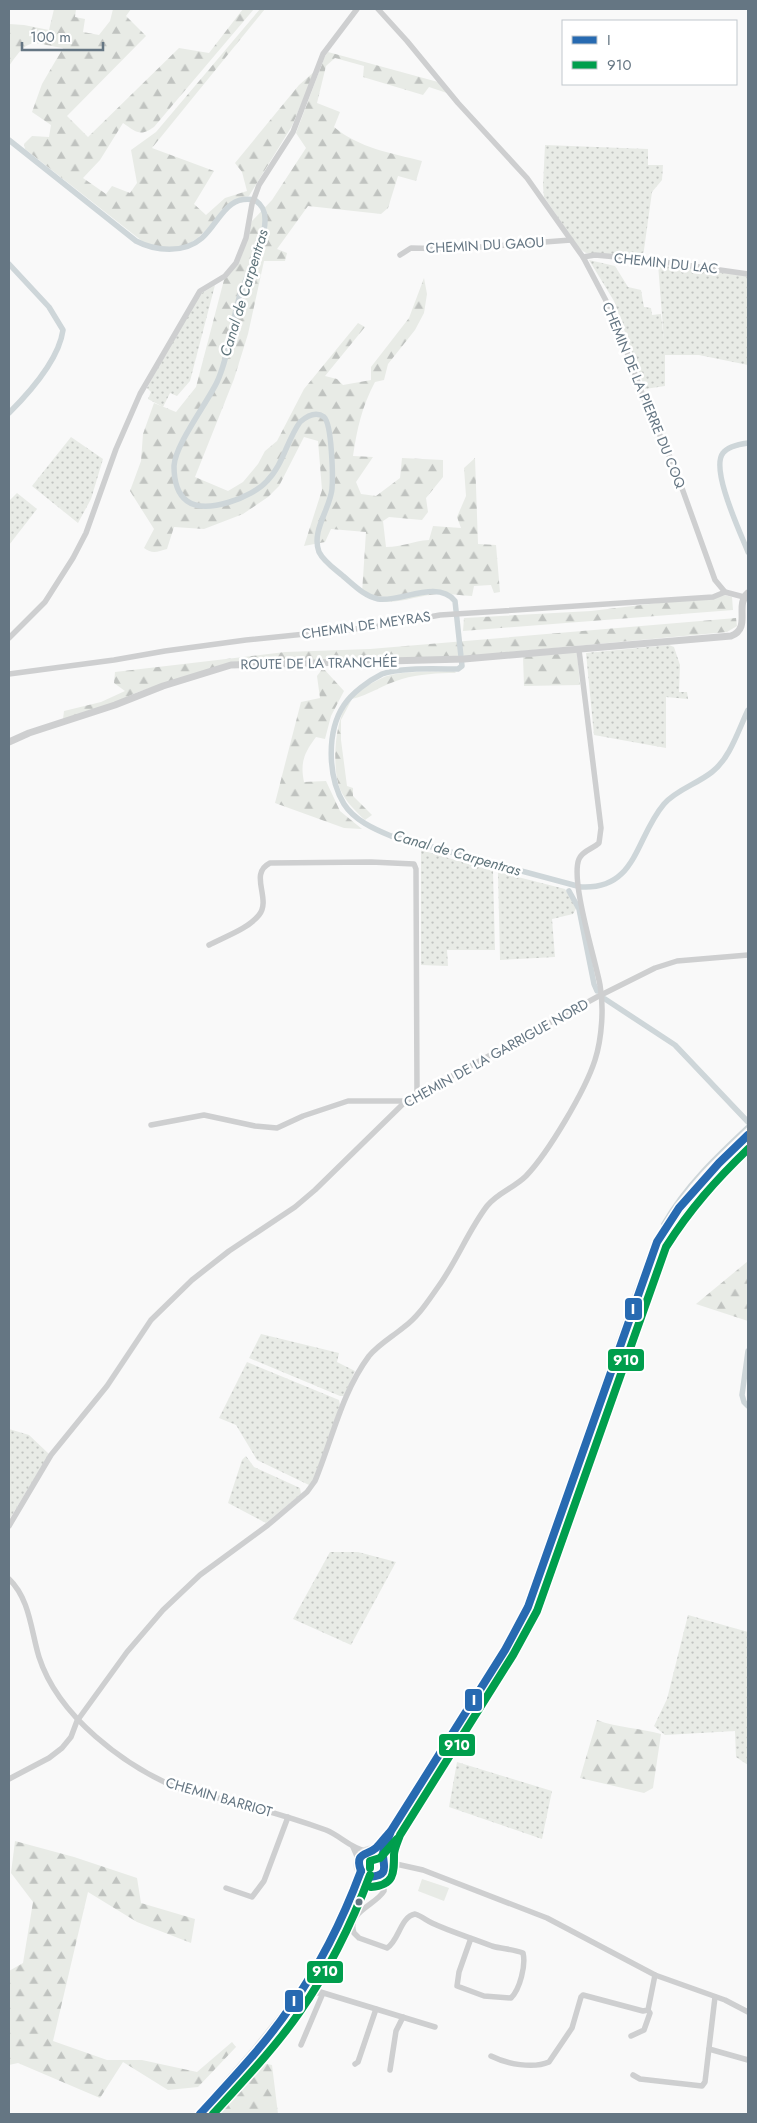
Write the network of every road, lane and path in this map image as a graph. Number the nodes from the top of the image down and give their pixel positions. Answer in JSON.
{"nodes":[{"id":1,"x":357,"y":9,"type":"edge"},
{"id":2,"x":378,"y":9,"type":"edge"},
{"id":3,"x":571,"y":240,"type":"junction"},
{"id":4,"x":400,"y":255,"type":"dead end"},
{"id":5,"x":583,"y":257,"type":"junction"},
{"id":6,"x":748,"y":274,"type":"edge"},
{"id":7,"x":725,"y":592,"type":"junction"},
{"id":8,"x":746,"y":595,"type":"edge"},
{"id":9,"x":9,"y":638,"type":"edge"},
{"id":10,"x":580,"y":650,"type":"junction"},
{"id":11,"x":9,"y":674,"type":"edge"},
{"id":12,"x":9,"y":742,"type":"edge"},
{"id":13,"x":209,"y":944,"type":"dead end"},
{"id":14,"x":748,"y":955,"type":"edge"},
{"id":15,"x":601,"y":995,"type":"junction"},
{"id":16,"x":417,"y":1094,"type":"junction"},
{"id":17,"x":406,"y":1101,"type":"junction"},
{"id":18,"x":151,"y":1124,"type":"dead end"},
{"id":19,"x":748,"y":1135,"type":"edge"},
{"id":20,"x":9,"y":1526,"type":"edge"},
{"id":21,"x":9,"y":1579,"type":"edge"},
{"id":22,"x":77,"y":1721,"type":"junction"},
{"id":23,"x":9,"y":1779,"type":"edge"},
{"id":24,"x":288,"y":1817,"type":"junction"},
{"id":25,"x":353,"y":1847,"type":"junction"},
{"id":26,"x":377,"y":1854,"type":"junction"},
{"id":27,"x":359,"y":1861,"type":"junction"},
{"id":28,"x":400,"y":1865,"type":"junction"},
{"id":29,"x":384,"y":1871,"type":"junction"},
{"id":30,"x":361,"y":1872,"type":"junction"},
{"id":31,"x":373,"y":1877,"type":"junction"},
{"id":32,"x":384,"y":1884,"type":"junction"},
{"id":33,"x":226,"y":1888,"type":"dead end"},
{"id":34,"x":332,"y":1938,"type":"junction"},
{"id":35,"x":471,"y":1938,"type":"junction"},
{"id":36,"x":312,"y":1974,"type":"junction"},
{"id":37,"x":655,"y":1975,"type":"junction"},
{"id":38,"x":303,"y":1989,"type":"junction"},
{"id":39,"x":316,"y":1989,"type":"junction"},
{"id":40,"x":324,"y":1993,"type":"junction"},
{"id":41,"x":715,"y":1996,"type":"junction"},
{"id":42,"x":376,"y":2008,"type":"junction"},
{"id":43,"x":648,"y":2010,"type":"junction"},
{"id":44,"x":748,"y":2012,"type":"edge"},
{"id":45,"x":403,"y":2017,"type":"junction"},
{"id":46,"x":435,"y":2027,"type":"dead end"},
{"id":47,"x":631,"y":2036,"type":"dead end"},
{"id":48,"x":301,"y":2045,"type":"dead end"},
{"id":49,"x":708,"y":2050,"type":"junction"},
{"id":50,"x":491,"y":2056,"type":"dead end"},
{"id":51,"x":748,"y":2060,"type":"edge"},
{"id":52,"x":355,"y":2064,"type":"dead end"},
{"id":53,"x":390,"y":2070,"type":"dead end"},
{"id":54,"x":633,"y":2075,"type":"dead end"},
{"id":55,"x":200,"y":2114,"type":"edge"}],
"edges":[{"from":1,"to":9,"type":"street"},
{"from":2,"to":3,"type":"street","name":"CHEMIN DE LA PIERRE DU COQ"},
{"from":3,"to":4,"type":"street","name":"CHEMIN DU GAOU"},
{"from":3,"to":5,"type":"street","name":"CHEMIN DE LA PIERRE DU COQ"},
{"from":5,"to":6,"type":"street","name":"CHEMIN DU LAC"},
{"from":5,"to":7,"type":"street","name":"CHEMIN DE LA PIERRE DU COQ"},
{"from":7,"to":8,"type":"street"},
{"from":7,"to":11,"type":"street","name":"CHEMIN DE MEYRAS"},
{"from":8,"to":10,"type":"street","name":"ROUTE DE LA TRANCHÉE"},
{"from":10,"to":12,"type":"street","name":"ROUTE DE LA TRANCHÉE"},
{"from":10,"to":15,"type":"street"},
{"from":13,"to":16,"type":"street"},
{"from":14,"to":15,"type":"street","name":"CHEMIN DE LA GARRIGUE NORD"},
{"from":15,"to":16,"type":"street","name":"CHEMIN DE LA GARRIGUE NORD"},
{"from":15,"to":22,"type":"street"},
{"from":16,"to":17,"type":"street","name":"CHEMIN DE LA GARRIGUE NORD"},
{"from":17,"to":18,"type":"street"},
{"from":17,"to":20,"type":"street","name":"CHEMIN DE LA GARRIGUE NORD"},
{"from":19,"to":26,"type":"main road"},
{"from":21,"to":22,"type":"street","name":"CHEMIN BARRIOT"},
{"from":22,"to":23,"type":"street"},
{"from":22,"to":24,"type":"street","name":"CHEMIN BARRIOT"},
{"from":24,"to":25,"type":"street","name":"CHEMIN BARRIOT"},
{"from":24,"to":33,"type":"street"},
{"from":25,"to":26,"type":"street","name":"CHEMIN BARRIOT"},
{"from":25,"to":27,"type":"street"},
{"from":26,"to":27,"type":"main road"},
{"from":26,"to":28,"type":"street","name":"CHEMIN BARRIOT"},
{"from":26,"to":29,"type":"main road"},
{"from":27,"to":30,"type":"main road"},
{"from":28,"to":29,"type":"street"},
{"from":28,"to":37,"type":"street","name":"CHEMIN BARRIOT"},
{"from":29,"to":31,"type":"main road"},
{"from":29,"to":32,"type":"street"},
{"from":30,"to":31,"type":"main road"},
{"from":30,"to":34,"type":"main road"},
{"from":31,"to":32,"type":"street"},
{"from":31,"to":34,"type":"main road"},
{"from":32,"to":35,"type":"street"},
{"from":34,"to":36,"type":"main road"},
{"from":35,"to":35,"type":"street"},
{"from":36,"to":38,"type":"main road"},
{"from":36,"to":39,"type":"street"},
{"from":37,"to":41,"type":"street","name":"CHEMIN BARRIOT"},
{"from":37,"to":43,"type":"street"},
{"from":38,"to":39,"type":"street"},
{"from":38,"to":40,"type":"street"},
{"from":38,"to":55,"type":"main road"},
{"from":39,"to":40,"type":"street"},
{"from":40,"to":42,"type":"street"},
{"from":40,"to":48,"type":"street"},
{"from":41,"to":44,"type":"street","name":"CHEMIN BARRIOT"},
{"from":41,"to":49,"type":"street"},
{"from":42,"to":45,"type":"street"},
{"from":42,"to":52,"type":"street"},
{"from":43,"to":47,"type":"street"},
{"from":43,"to":50,"type":"street"},
{"from":45,"to":46,"type":"street"},
{"from":45,"to":53,"type":"street"},
{"from":49,"to":51,"type":"street"},
{"from":49,"to":54,"type":"street"}]}
